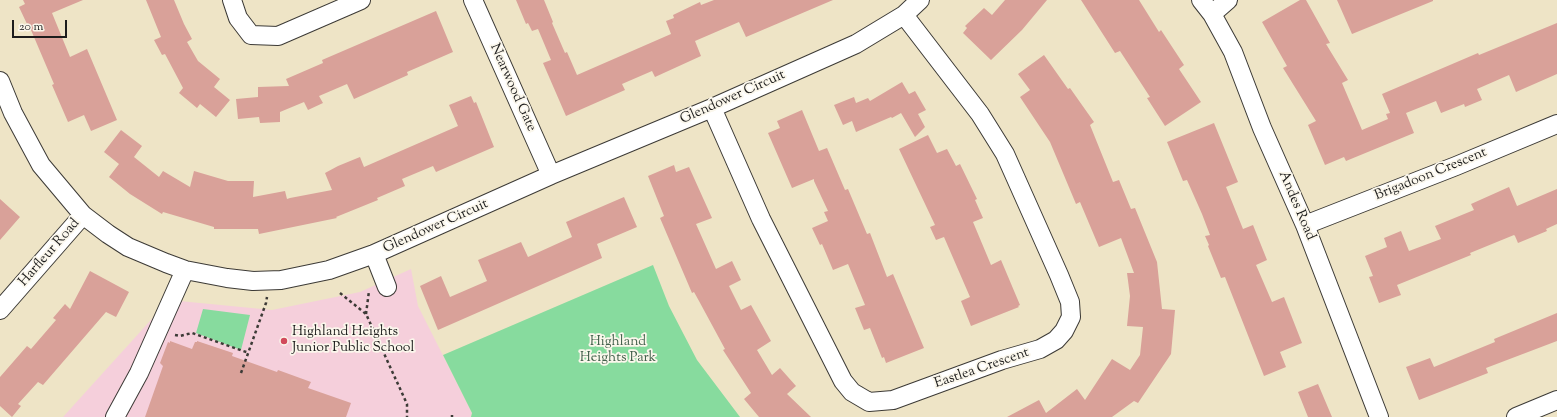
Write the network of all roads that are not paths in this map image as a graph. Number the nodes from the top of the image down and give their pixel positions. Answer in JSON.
{"nodes":[{"id":1,"x":232,"y":0,"type":"edge"},
{"id":2,"x":361,"y":0,"type":"edge"},
{"id":3,"x":473,"y":0,"type":"edge"},
{"id":4,"x":920,"y":0,"type":"edge"},
{"id":5,"x":1201,"y":0,"type":"edge"},
{"id":6,"x":1228,"y":0,"type":"edge"},
{"id":7,"x":1212,"y":14,"type":"junction"},
{"id":8,"x":904,"y":15,"type":"junction"},
{"id":9,"x":0,"y":81,"type":"edge"},
{"id":10,"x":712,"y":108,"type":"junction"},
{"id":11,"x":1557,"y":124,"type":"edge"},
{"id":12,"x":550,"y":175,"type":"junction"},
{"id":13,"x":84,"y":215,"type":"junction"},
{"id":14,"x":1305,"y":225,"type":"junction"},
{"id":15,"x":374,"y":254,"type":"junction"},
{"id":16,"x":185,"y":270,"type":"junction"},
{"id":17,"x":387,"y":287,"type":"dead end"},
{"id":18,"x":0,"y":310,"type":"edge"},
{"id":19,"x":1557,"y":400,"type":"edge"},
{"id":20,"x":115,"y":417,"type":"edge"},
{"id":21,"x":1379,"y":417,"type":"edge"},
{"id":22,"x":1518,"y":417,"type":"edge"}],
"edges":[{"from":1,"to":2,"type":"street"},
{"from":3,"to":12,"type":"street","name":"Nearwood Gate"},
{"from":4,"to":8,"type":"street","name":"Glendower Circuit"},
{"from":5,"to":7,"type":"street","name":"Andes Road"},
{"from":6,"to":7,"type":"street"},
{"from":7,"to":14,"type":"street","name":"Andes Road"},
{"from":8,"to":10,"type":"street","name":"Glendower Circuit"},
{"from":8,"to":10,"type":"street","name":"Eastlea Crescent"},
{"from":9,"to":13,"type":"street","name":"Glendower Circuit"},
{"from":10,"to":12,"type":"street","name":"Glendower Circuit"},
{"from":11,"to":14,"type":"street","name":"Brigadoon Crescent"},
{"from":12,"to":15,"type":"street","name":"Glendower Circuit"},
{"from":13,"to":16,"type":"street","name":"Glendower Circuit"},
{"from":13,"to":18,"type":"street","name":"Harfleur Road"},
{"from":14,"to":21,"type":"street","name":"Andes Road"},
{"from":15,"to":16,"type":"street","name":"Glendower Circuit"},
{"from":15,"to":17,"type":"street"},
{"from":16,"to":20,"type":"street"},
{"from":19,"to":22,"type":"street"}]}
